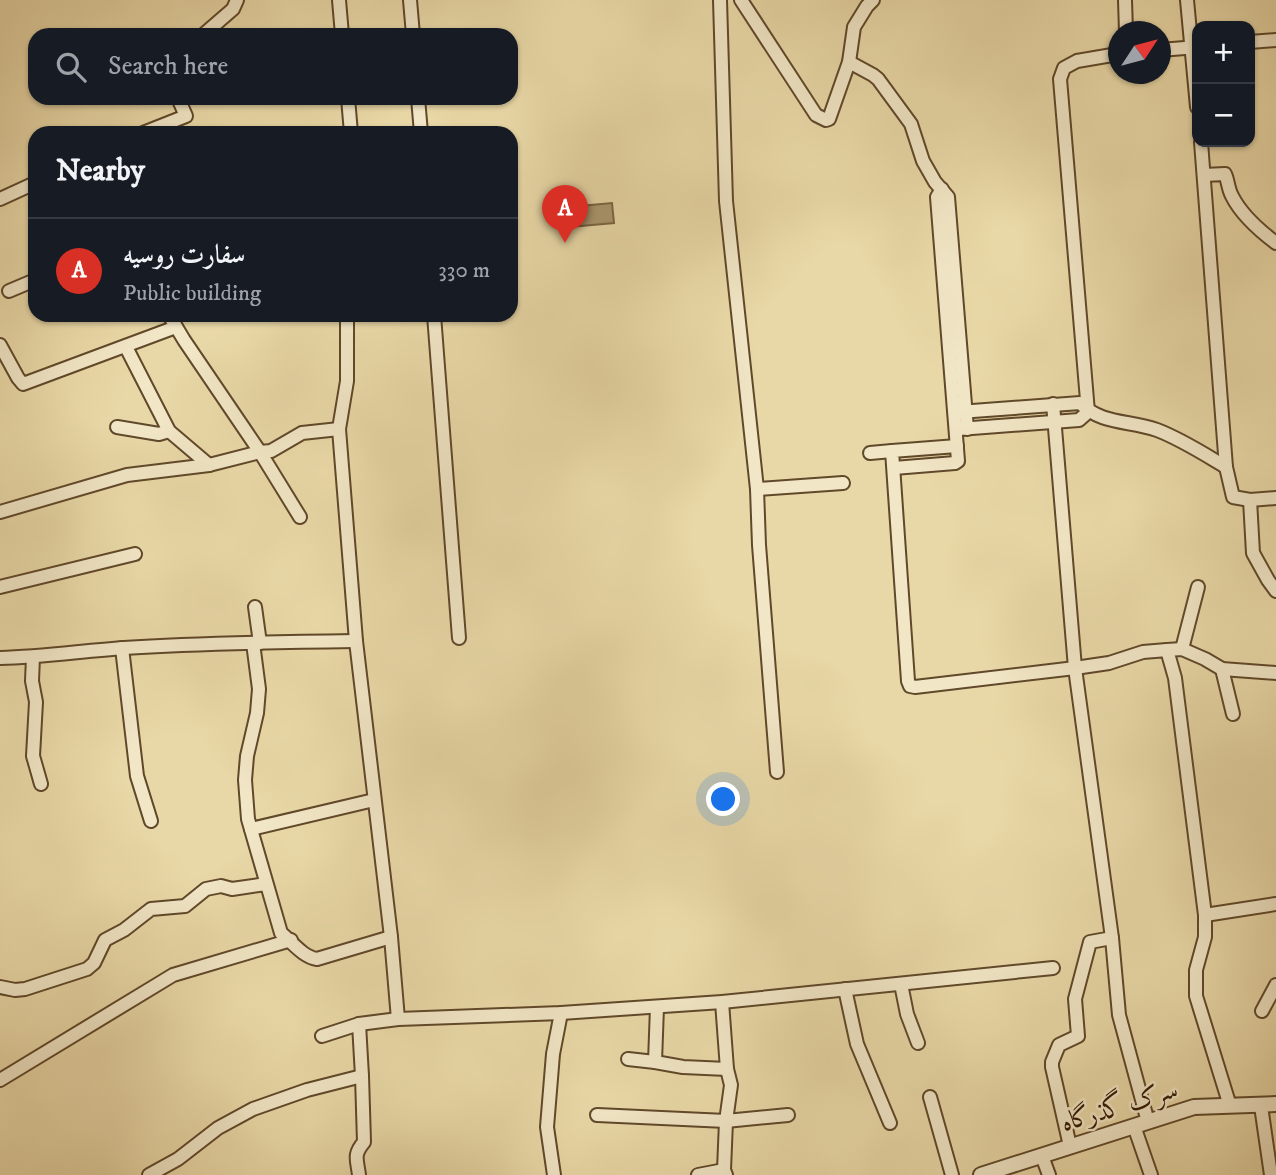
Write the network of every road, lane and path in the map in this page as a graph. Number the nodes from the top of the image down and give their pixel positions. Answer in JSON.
{"nodes":[{"id":1,"x":237,"y":0,"type":"edge"},
{"id":2,"x":339,"y":0,"type":"edge"},
{"id":3,"x":410,"y":0,"type":"edge"},
{"id":4,"x":720,"y":0,"type":"edge"},
{"id":5,"x":741,"y":0,"type":"edge"},
{"id":6,"x":873,"y":0,"type":"edge"},
{"id":7,"x":1125,"y":0,"type":"edge"},
{"id":8,"x":1187,"y":0,"type":"edge"},
{"id":9,"x":1126,"y":21,"type":"edge"},
{"id":10,"x":212,"y":28,"type":"edge"},
{"id":11,"x":341,"y":28,"type":"edge"},
{"id":12,"x":412,"y":28,"type":"edge"},
{"id":13,"x":1192,"y":34,"type":"edge"},
{"id":14,"x":1276,"y":40,"type":"edge"},
{"id":15,"x":1255,"y":42,"type":"edge"},
{"id":16,"x":1192,"y":48,"type":"edge"},
{"id":17,"x":1171,"y":49,"type":"edge"},
{"id":18,"x":1108,"y":56,"type":"edge"},
{"id":19,"x":849,"y":62,"type":"junction"},
{"id":20,"x":181,"y":105,"type":"edge"},
{"id":21,"x":349,"y":105,"type":"edge"},
{"id":22,"x":419,"y":105,"type":"edge"},
{"id":23,"x":164,"y":126,"type":"edge"},
{"id":24,"x":350,"y":126,"type":"edge"},
{"id":25,"x":420,"y":126,"type":"edge"},
{"id":26,"x":1201,"y":147,"type":"edge"},
{"id":27,"x":1204,"y":175,"type":"junction"},
{"id":28,"x":28,"y":186,"type":"edge"},
{"id":29,"x":0,"y":199,"type":"edge"},
{"id":30,"x":1276,"y":243,"type":"edge"},
{"id":31,"x":28,"y":282,"type":"edge"},
{"id":32,"x":9,"y":291,"type":"dead end"},
{"id":33,"x":173,"y":322,"type":"edge"},
{"id":34,"x":348,"y":322,"type":"edge"},
{"id":35,"x":436,"y":322,"type":"edge"},
{"id":36,"x":176,"y":327,"type":"junction"},
{"id":37,"x":0,"y":345,"type":"edge"},
{"id":38,"x":125,"y":346,"type":"junction"},
{"id":39,"x":1053,"y":404,"type":"junction"},
{"id":40,"x":960,"y":412,"type":"junction"},
{"id":41,"x":1088,"y":412,"type":"junction"},
{"id":42,"x":1055,"y":421,"type":"junction"},
{"id":43,"x":117,"y":427,"type":"dead end"},
{"id":44,"x":340,"y":429,"type":"junction"},
{"id":45,"x":961,"y":429,"type":"junction"},
{"id":46,"x":169,"y":431,"type":"junction"},
{"id":47,"x":957,"y":446,"type":"junction"},
{"id":48,"x":892,"y":451,"type":"junction"},
{"id":49,"x":260,"y":452,"type":"junction"},
{"id":50,"x":870,"y":453,"type":"dead end"},
{"id":51,"x":209,"y":465,"type":"junction"},
{"id":52,"x":1226,"y":467,"type":"junction"},
{"id":53,"x":894,"y":468,"type":"junction"},
{"id":54,"x":843,"y":483,"type":"dead end"},
{"id":55,"x":757,"y":489,"type":"junction"},
{"id":56,"x":1276,"y":498,"type":"edge"},
{"id":57,"x":1250,"y":500,"type":"junction"},
{"id":58,"x":0,"y":512,"type":"edge"},
{"id":59,"x":300,"y":517,"type":"dead end"},
{"id":60,"x":135,"y":554,"type":"dead end"},
{"id":61,"x":0,"y":587,"type":"edge"},
{"id":62,"x":1198,"y":587,"type":"dead end"},
{"id":63,"x":1276,"y":591,"type":"edge"},
{"id":64,"x":255,"y":607,"type":"dead end"},
{"id":65,"x":459,"y":638,"type":"dead end"},
{"id":66,"x":356,"y":642,"type":"junction"},
{"id":67,"x":257,"y":643,"type":"junction"},
{"id":68,"x":122,"y":648,"type":"junction"},
{"id":69,"x":1182,"y":649,"type":"junction"},
{"id":70,"x":1167,"y":650,"type":"junction"},
{"id":71,"x":33,"y":657,"type":"junction"},
{"id":72,"x":0,"y":658,"type":"edge"},
{"id":73,"x":1075,"y":668,"type":"junction"},
{"id":74,"x":1222,"y":669,"type":"junction"},
{"id":75,"x":1276,"y":673,"type":"edge"},
{"id":76,"x":1233,"y":715,"type":"dead end"},
{"id":77,"x":777,"y":772,"type":"dead end"},
{"id":78,"x":41,"y":784,"type":"dead end"},
{"id":79,"x":374,"y":800,"type":"junction"},
{"id":80,"x":151,"y":821,"type":"dead end"},
{"id":81,"x":251,"y":829,"type":"junction"},
{"id":82,"x":266,"y":884,"type":"junction"},
{"id":83,"x":1276,"y":904,"type":"edge"},
{"id":84,"x":1205,"y":915,"type":"junction"},
{"id":85,"x":390,"y":937,"type":"junction"},
{"id":86,"x":1112,"y":938,"type":"junction"},
{"id":87,"x":290,"y":940,"type":"junction"},
{"id":88,"x":1053,"y":968,"type":"dead end"},
{"id":89,"x":901,"y":984,"type":"junction"},
{"id":90,"x":1276,"y":985,"type":"edge"},
{"id":91,"x":0,"y":987,"type":"edge"},
{"id":92,"x":845,"y":989,"type":"junction"},
{"id":93,"x":722,"y":1002,"type":"junction"},
{"id":94,"x":657,"y":1007,"type":"junction"},
{"id":95,"x":1262,"y":1011,"type":"dead end"},
{"id":96,"x":561,"y":1013,"type":"junction"},
{"id":97,"x":398,"y":1019,"type":"junction"},
{"id":98,"x":359,"y":1024,"type":"junction"},
{"id":99,"x":321,"y":1036,"type":"dead end"},
{"id":100,"x":918,"y":1043,"type":"dead end"},
{"id":101,"x":628,"y":1059,"type":"dead end"},
{"id":102,"x":655,"y":1062,"type":"junction"},
{"id":103,"x":727,"y":1069,"type":"junction"},
{"id":104,"x":362,"y":1076,"type":"junction"},
{"id":105,"x":0,"y":1080,"type":"edge"},
{"id":106,"x":930,"y":1097,"type":"dead end"},
{"id":107,"x":1269,"y":1105,"type":"edge"},
{"id":108,"x":1230,"y":1106,"type":"junction"},
{"id":109,"x":597,"y":1115,"type":"dead end"},
{"id":110,"x":788,"y":1115,"type":"dead end"},
{"id":111,"x":726,"y":1121,"type":"junction"},
{"id":112,"x":890,"y":1123,"type":"dead end"},
{"id":113,"x":1141,"y":1124,"type":"junction"},
{"id":114,"x":1070,"y":1146,"type":"junction"},
{"id":115,"x":1042,"y":1156,"type":"junction"},
{"id":116,"x":725,"y":1172,"type":"edge"},
{"id":117,"x":149,"y":1175,"type":"edge"},
{"id":118,"x":359,"y":1175,"type":"edge"},
{"id":119,"x":554,"y":1175,"type":"edge"},
{"id":120,"x":698,"y":1175,"type":"edge"},
{"id":121,"x":952,"y":1175,"type":"edge"},
{"id":122,"x":981,"y":1175,"type":"edge"},
{"id":123,"x":1049,"y":1175,"type":"edge"},
{"id":124,"x":1151,"y":1175,"type":"edge"},
{"id":125,"x":1271,"y":1175,"type":"edge"}],
"edges":[{"from":1,"to":10,"type":"street"},
{"from":2,"to":11,"type":"street"},
{"from":3,"to":12,"type":"street"},
{"from":4,"to":55,"type":"street"},
{"from":5,"to":19,"type":"street"},
{"from":6,"to":19,"type":"street"},
{"from":7,"to":9,"type":"street"},
{"from":8,"to":13,"type":"street"},
{"from":14,"to":15,"type":"street"},
{"from":16,"to":17,"type":"street"},
{"from":18,"to":41,"type":"street"},
{"from":19,"to":40,"type":"street"},
{"from":20,"to":23,"type":"street"},
{"from":21,"to":24,"type":"street"},
{"from":22,"to":25,"type":"street"},
{"from":26,"to":27,"type":"street"},
{"from":27,"to":30,"type":"street"},
{"from":27,"to":52,"type":"street"},
{"from":28,"to":29,"type":"street"},
{"from":31,"to":32,"type":"street"},
{"from":33,"to":36,"type":"street"},
{"from":34,"to":44,"type":"street"},
{"from":35,"to":65,"type":"street"},
{"from":36,"to":38,"type":"street"},
{"from":36,"to":49,"type":"street"},
{"from":37,"to":38,"type":"street"},
{"from":38,"to":46,"type":"street"},
{"from":39,"to":40,"type":"street"},
{"from":39,"to":41,"type":"street"},
{"from":39,"to":42,"type":"street"},
{"from":40,"to":45,"type":"street"},
{"from":41,"to":42,"type":"street"},
{"from":41,"to":52,"type":"street"},
{"from":42,"to":45,"type":"street"},
{"from":42,"to":73,"type":"street"},
{"from":43,"to":46,"type":"street"},
{"from":44,"to":49,"type":"street"},
{"from":44,"to":66,"type":"street"},
{"from":45,"to":47,"type":"street"},
{"from":46,"to":51,"type":"street"},
{"from":47,"to":48,"type":"street"},
{"from":47,"to":53,"type":"street"},
{"from":48,"to":50,"type":"street"},
{"from":48,"to":53,"type":"street"},
{"from":49,"to":51,"type":"street"},
{"from":49,"to":59,"type":"street"},
{"from":51,"to":58,"type":"street"},
{"from":52,"to":57,"type":"street"},
{"from":53,"to":73,"type":"street"},
{"from":54,"to":55,"type":"street"},
{"from":55,"to":77,"type":"street"},
{"from":56,"to":57,"type":"street"},
{"from":57,"to":63,"type":"street"},
{"from":60,"to":61,"type":"street"},
{"from":62,"to":69,"type":"street"},
{"from":64,"to":67,"type":"street"},
{"from":66,"to":67,"type":"street"},
{"from":66,"to":79,"type":"street"},
{"from":67,"to":68,"type":"street"},
{"from":67,"to":81,"type":"street"},
{"from":68,"to":71,"type":"street"},
{"from":68,"to":80,"type":"street"},
{"from":69,"to":70,"type":"street"},
{"from":69,"to":74,"type":"street"},
{"from":70,"to":73,"type":"street"},
{"from":70,"to":84,"type":"street"},
{"from":71,"to":72,"type":"street"},
{"from":71,"to":78,"type":"street"},
{"from":73,"to":86,"type":"street"},
{"from":74,"to":75,"type":"street"},
{"from":74,"to":76,"type":"street"},
{"from":79,"to":81,"type":"street"},
{"from":79,"to":85,"type":"street"},
{"from":81,"to":82,"type":"street"},
{"from":82,"to":87,"type":"street"},
{"from":82,"to":91,"type":"street"},
{"from":83,"to":84,"type":"street"},
{"from":84,"to":108,"type":"street"},
{"from":85,"to":87,"type":"street"},
{"from":85,"to":97,"type":"street"},
{"from":86,"to":113,"type":"street"},
{"from":86,"to":114,"type":"street"},
{"from":87,"to":105,"type":"street"},
{"from":88,"to":89,"type":"street"},
{"from":89,"to":92,"type":"street"},
{"from":89,"to":100,"type":"street"},
{"from":90,"to":95,"type":"street"},
{"from":92,"to":93,"type":"street"},
{"from":92,"to":112,"type":"street"},
{"from":93,"to":94,"type":"street"},
{"from":93,"to":103,"type":"street"},
{"from":94,"to":96,"type":"street"},
{"from":94,"to":102,"type":"street"},
{"from":96,"to":97,"type":"street"},
{"from":96,"to":119,"type":"street"},
{"from":97,"to":98,"type":"street"},
{"from":98,"to":99,"type":"street"},
{"from":98,"to":104,"type":"street"},
{"from":101,"to":102,"type":"street"},
{"from":102,"to":103,"type":"street"},
{"from":103,"to":111,"type":"street"},
{"from":104,"to":117,"type":"street"},
{"from":104,"to":118,"type":"street"},
{"from":106,"to":121,"type":"street"},
{"from":107,"to":108,"type":"street","name":"سرک گذرگاه"},
{"from":107,"to":125,"type":"street"},
{"from":108,"to":113,"type":"street","name":"سرک گذرگاه"},
{"from":109,"to":111,"type":"street"},
{"from":110,"to":111,"type":"street"},
{"from":111,"to":116,"type":"street"},
{"from":113,"to":114,"type":"street","name":"سرک گذرگاه"},
{"from":113,"to":124,"type":"street"},
{"from":114,"to":115,"type":"street","name":"سرک گذرگاه"},
{"from":115,"to":122,"type":"street","name":"سرک گذرگاه"},
{"from":115,"to":123,"type":"street"},
{"from":116,"to":120,"type":"street"}]}
